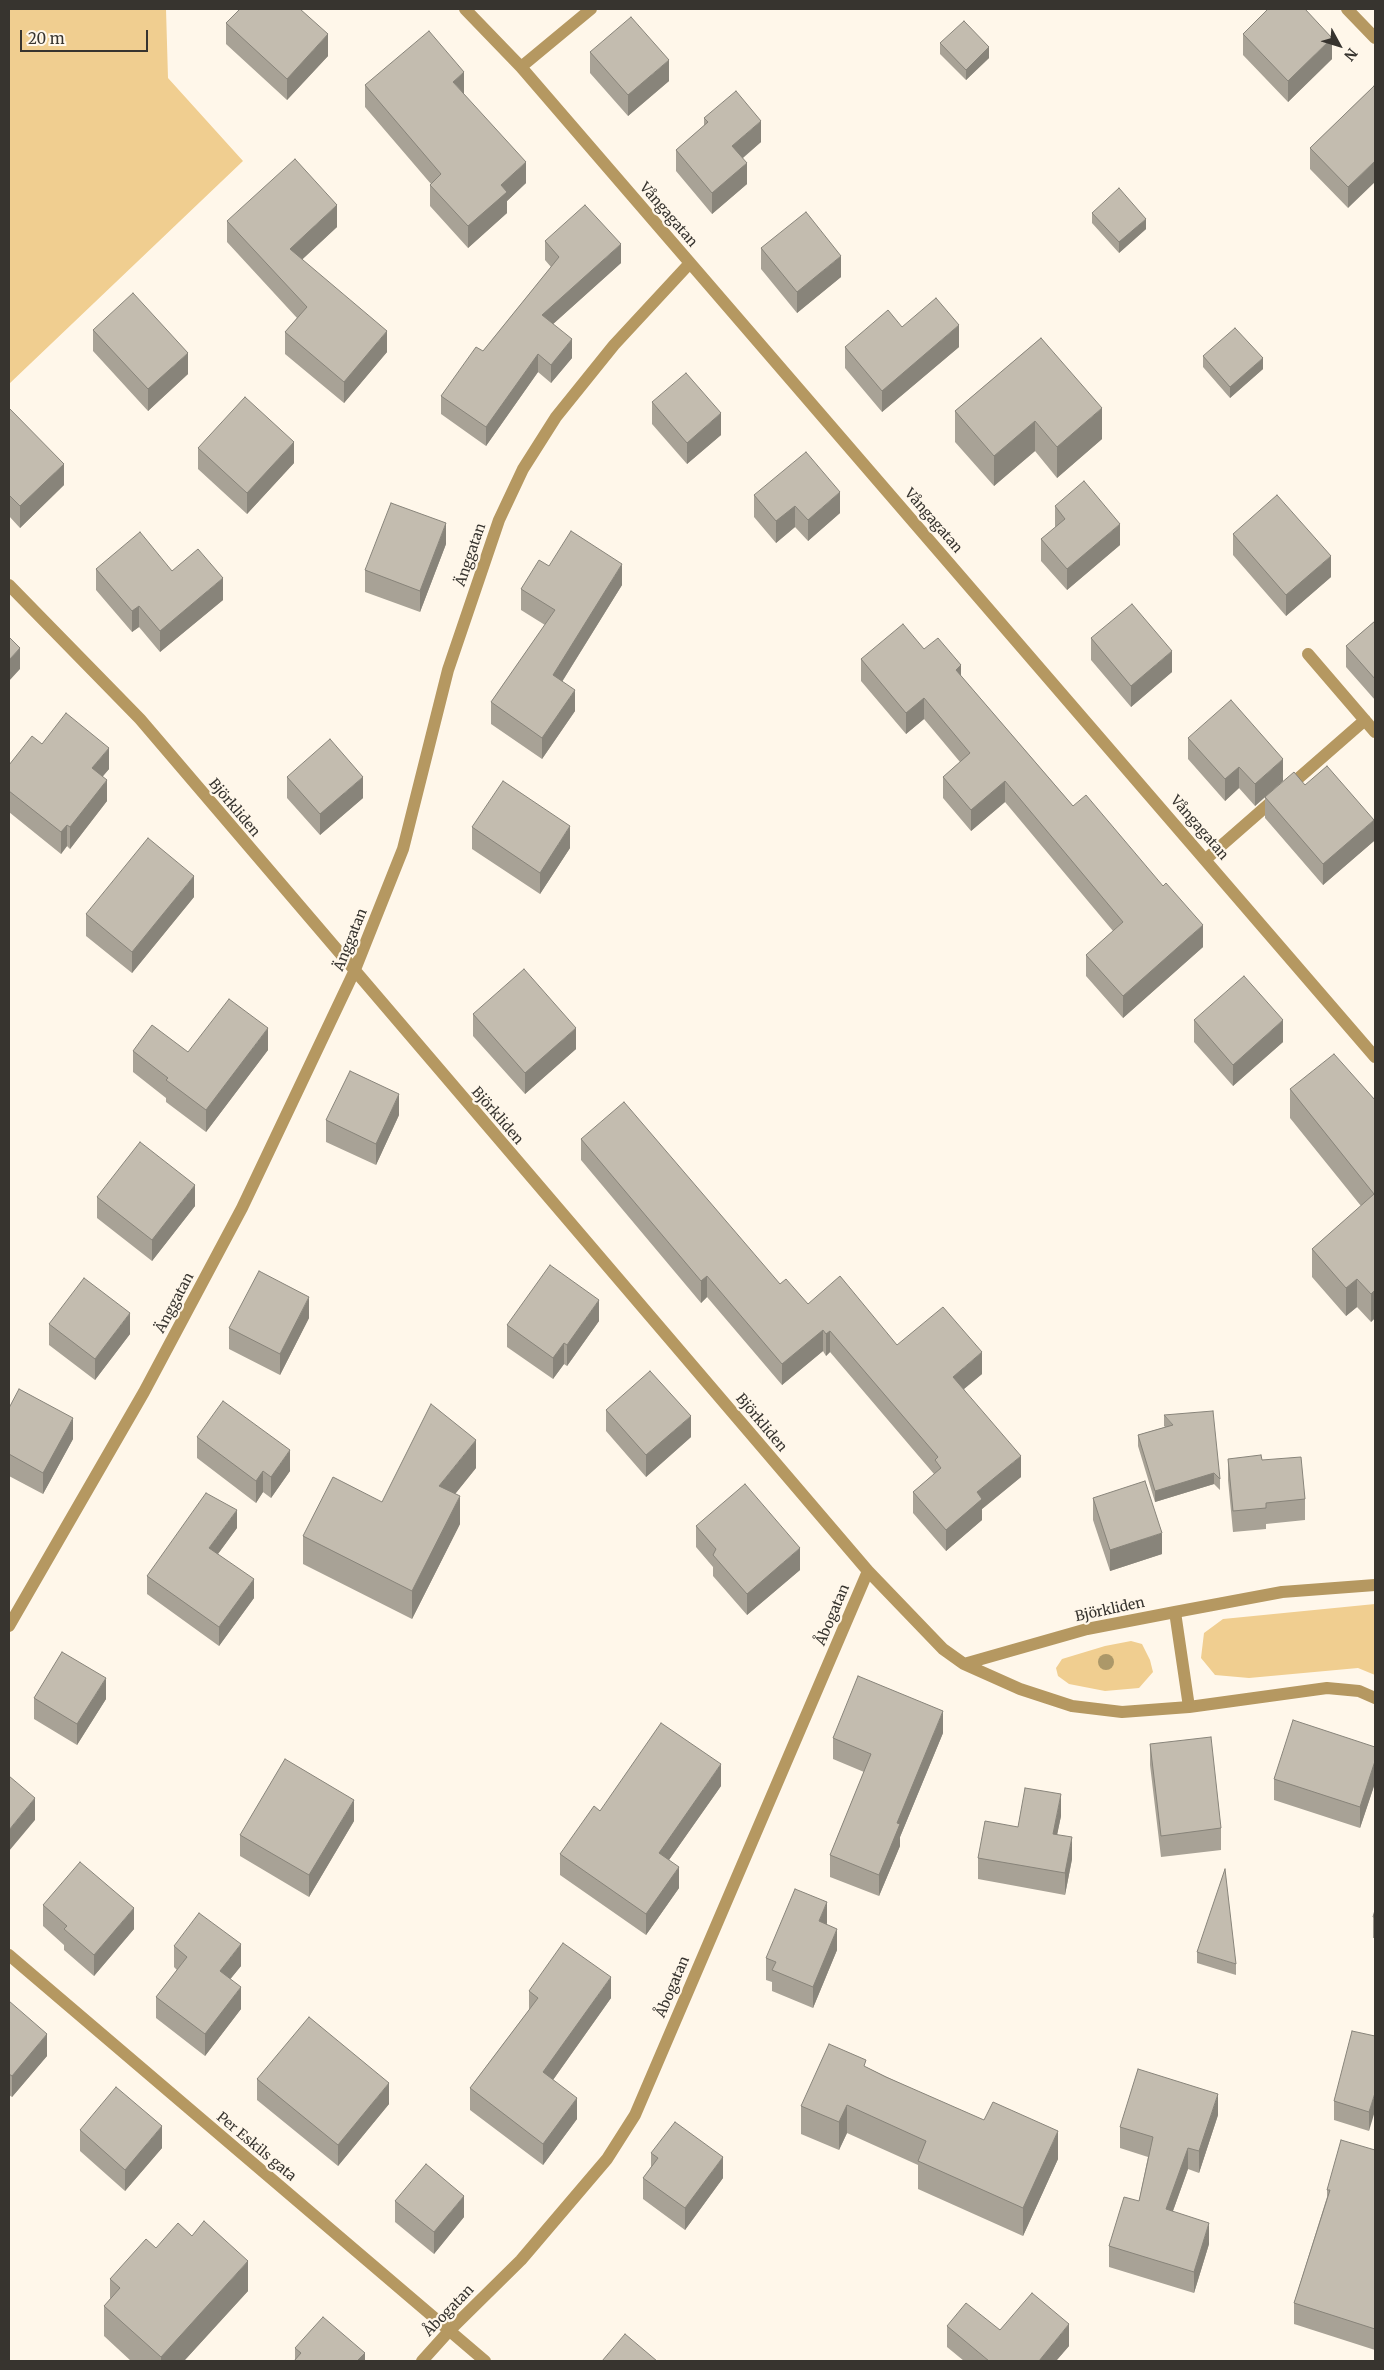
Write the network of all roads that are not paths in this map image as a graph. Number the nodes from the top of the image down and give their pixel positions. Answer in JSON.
{"nodes":[{"id":1,"x":465,"y":9,"type":"edge"},
{"id":2,"x":591,"y":9,"type":"edge"},
{"id":3,"x":1347,"y":9,"type":"edge"},
{"id":4,"x":1375,"y":38,"type":"edge"},
{"id":5,"x":521,"y":67,"type":"junction"},
{"id":6,"x":690,"y":263,"type":"junction"},
{"id":7,"x":9,"y":585,"type":"edge"},
{"id":8,"x":1308,"y":654,"type":"dead end"},
{"id":9,"x":1366,"y":720,"type":"junction"},
{"id":10,"x":1375,"y":732,"type":"edge"},
{"id":11,"x":1206,"y":859,"type":"junction"},
{"id":12,"x":354,"y":972,"type":"junction"},
{"id":13,"x":1375,"y":1057,"type":"edge"},
{"id":14,"x":868,"y":1571,"type":"junction"},
{"id":15,"x":1375,"y":1585,"type":"edge"},
{"id":16,"x":1175,"y":1612,"type":"junction"},
{"id":17,"x":9,"y":1626,"type":"edge"},
{"id":18,"x":964,"y":1664,"type":"junction"},
{"id":19,"x":1375,"y":1698,"type":"edge"},
{"id":20,"x":1189,"y":1707,"type":"junction"},
{"id":21,"x":9,"y":1955,"type":"edge"},
{"id":22,"x":449,"y":2331,"type":"junction"},
{"id":23,"x":422,"y":2361,"type":"edge"},
{"id":24,"x":485,"y":2361,"type":"edge"}],
"edges":[{"from":1,"to":5,"type":"street","name":"Vångagatan"},
{"from":2,"to":5,"type":"street"},
{"from":3,"to":4,"type":"street"},
{"from":5,"to":6,"type":"street","name":"Vångagatan"},
{"from":6,"to":11,"type":"street","name":"Vångagatan"},
{"from":6,"to":12,"type":"street","name":"Änggatan"},
{"from":7,"to":12,"type":"street","name":"Björkliden"},
{"from":8,"to":9,"type":"street"},
{"from":9,"to":10,"type":"street"},
{"from":9,"to":11,"type":"street"},
{"from":11,"to":13,"type":"street","name":"Vångagatan"},
{"from":12,"to":14,"type":"street","name":"Björkliden"},
{"from":12,"to":17,"type":"street","name":"Änggatan"},
{"from":14,"to":18,"type":"street","name":"Björkliden"},
{"from":14,"to":22,"type":"street","name":"Åbogatan"},
{"from":15,"to":16,"type":"street","name":"Björkliden"},
{"from":16,"to":18,"type":"street","name":"Björkliden"},
{"from":16,"to":20,"type":"street"},
{"from":18,"to":20,"type":"street","name":"Björkliden"},
{"from":19,"to":20,"type":"street","name":"Björkliden"},
{"from":21,"to":22,"type":"street","name":"Per Eskils gata"},
{"from":22,"to":23,"type":"street","name":"Åbogatan"},
{"from":22,"to":24,"type":"street","name":"Per Eskils gata"}]}
